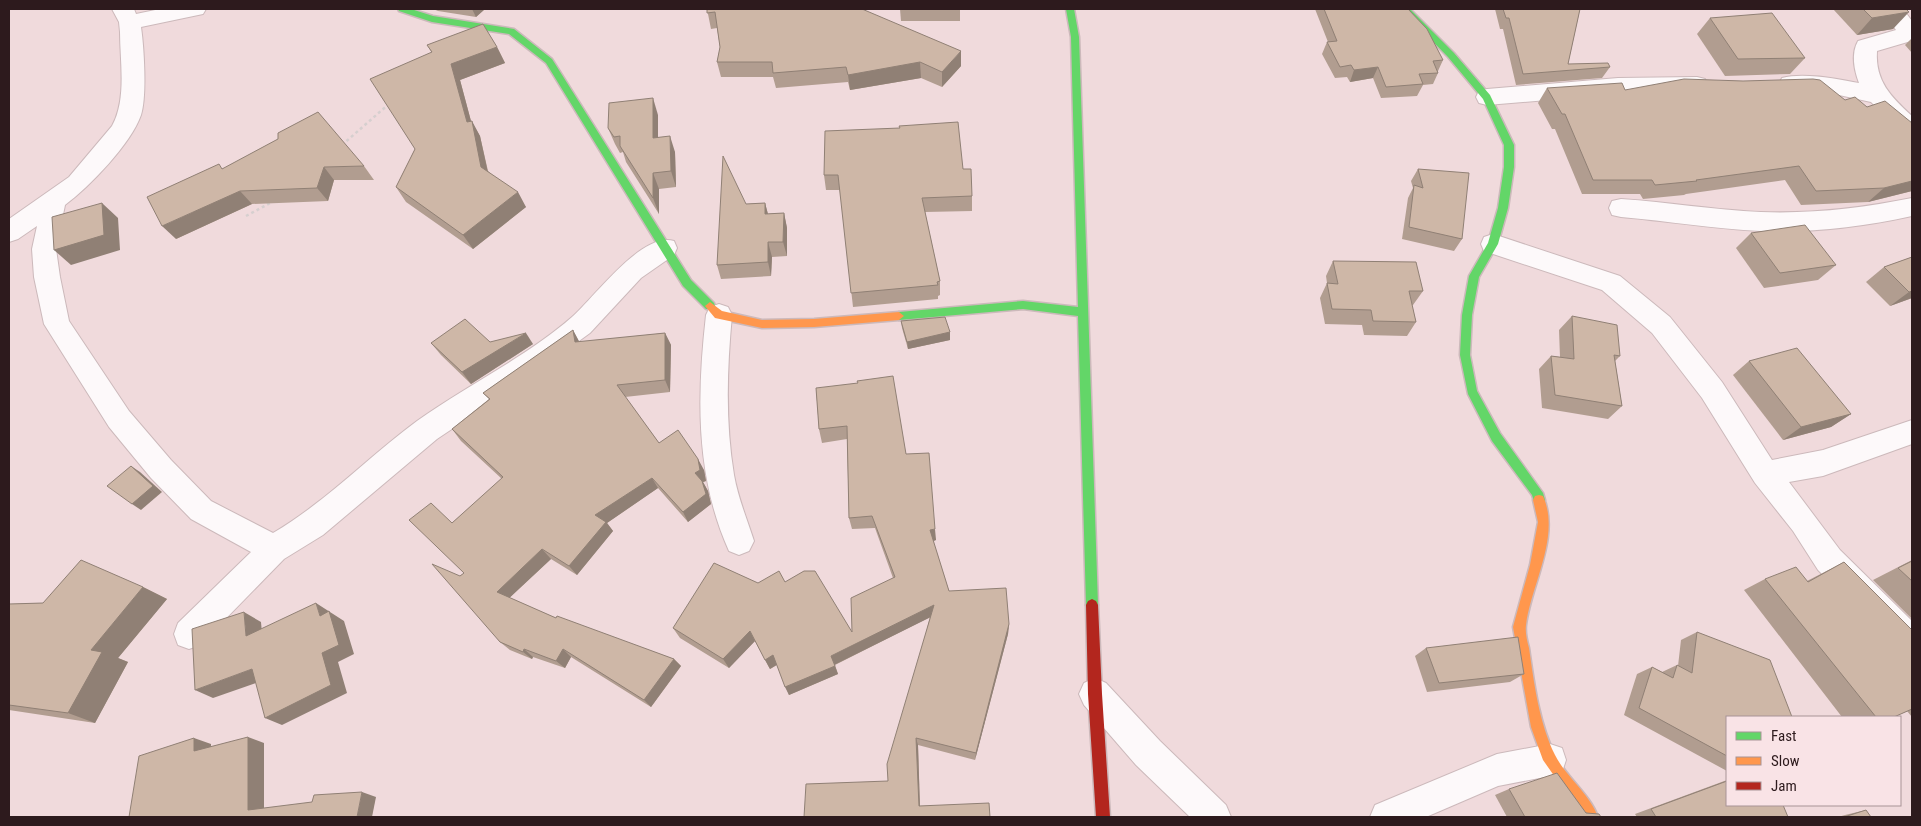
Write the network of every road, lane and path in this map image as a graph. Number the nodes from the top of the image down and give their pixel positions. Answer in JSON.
{"nodes":[{"id":1,"x":193,"y":9,"type":"edge"},
{"id":2,"x":402,"y":9,"type":"edge"},
{"id":3,"x":1070,"y":9,"type":"edge"},
{"id":4,"x":1405,"y":9,"type":"edge"},
{"id":5,"x":1892,"y":9,"type":"edge"},
{"id":6,"x":127,"y":16,"type":"edge"},
{"id":7,"x":1769,"y":85,"type":"edge"},
{"id":8,"x":1721,"y":86,"type":"edge"},
{"id":9,"x":1877,"y":95,"type":"junction"},
{"id":10,"x":1487,"y":97,"type":"junction"},
{"id":11,"x":390,"y":102,"type":"edge"},
{"id":12,"x":1912,"y":128,"type":"edge"},
{"id":13,"x":335,"y":150,"type":"edge"},
{"id":14,"x":278,"y":199,"type":"edge"},
{"id":15,"x":54,"y":202,"type":"junction"},
{"id":16,"x":1912,"y":206,"type":"edge"},
{"id":17,"x":1621,"y":208,"type":"dead end"},
{"id":18,"x":246,"y":216,"type":"dead end"},
{"id":19,"x":9,"y":232,"type":"edge"},
{"id":20,"x":1493,"y":244,"type":"junction"},
{"id":21,"x":665,"y":248,"type":"junction"},
{"id":22,"x":1082,"y":312,"type":"junction"},
{"id":23,"x":719,"y":315,"type":"junction"},
{"id":24,"x":1912,"y":432,"type":"edge"},
{"id":25,"x":1765,"y":474,"type":"junction"},
{"id":26,"x":738,"y":541,"type":"dead end"},
{"id":27,"x":274,"y":549,"type":"junction"},
{"id":28,"x":189,"y":634,"type":"dead end"},
{"id":29,"x":1912,"y":642,"type":"edge"},
{"id":30,"x":1095,"y":694,"type":"junction"},
{"id":31,"x":1550,"y":760,"type":"junction"},
{"id":32,"x":1103,"y":817,"type":"edge"},
{"id":33,"x":1214,"y":817,"type":"edge"},
{"id":34,"x":1387,"y":817,"type":"edge"},
{"id":35,"x":1591,"y":817,"type":"edge"}],
"edges":[{"from":1,"to":6,"type":"street"},
{"from":2,"to":21,"type":"street"},
{"from":3,"to":22,"type":"street"},
{"from":4,"to":10,"type":"street"},
{"from":5,"to":9,"type":"street"},
{"from":6,"to":15,"type":"street"},
{"from":7,"to":9,"type":"street"},
{"from":8,"to":10,"type":"street"},
{"from":9,"to":12,"type":"street"},
{"from":10,"to":20,"type":"street"},
{"from":11,"to":13,"type":"path"},
{"from":14,"to":18,"type":"path"},
{"from":15,"to":19,"type":"street"},
{"from":15,"to":27,"type":"street"},
{"from":16,"to":17,"type":"street"},
{"from":20,"to":25,"type":"street"},
{"from":20,"to":31,"type":"street"},
{"from":21,"to":23,"type":"street"},
{"from":21,"to":27,"type":"street"},
{"from":22,"to":23,"type":"street"},
{"from":22,"to":30,"type":"street"},
{"from":23,"to":26,"type":"street"},
{"from":24,"to":25,"type":"street"},
{"from":25,"to":29,"type":"street"},
{"from":27,"to":28,"type":"street"},
{"from":30,"to":32,"type":"street"},
{"from":30,"to":33,"type":"street"},
{"from":31,"to":34,"type":"street"},
{"from":31,"to":35,"type":"street"}]}
